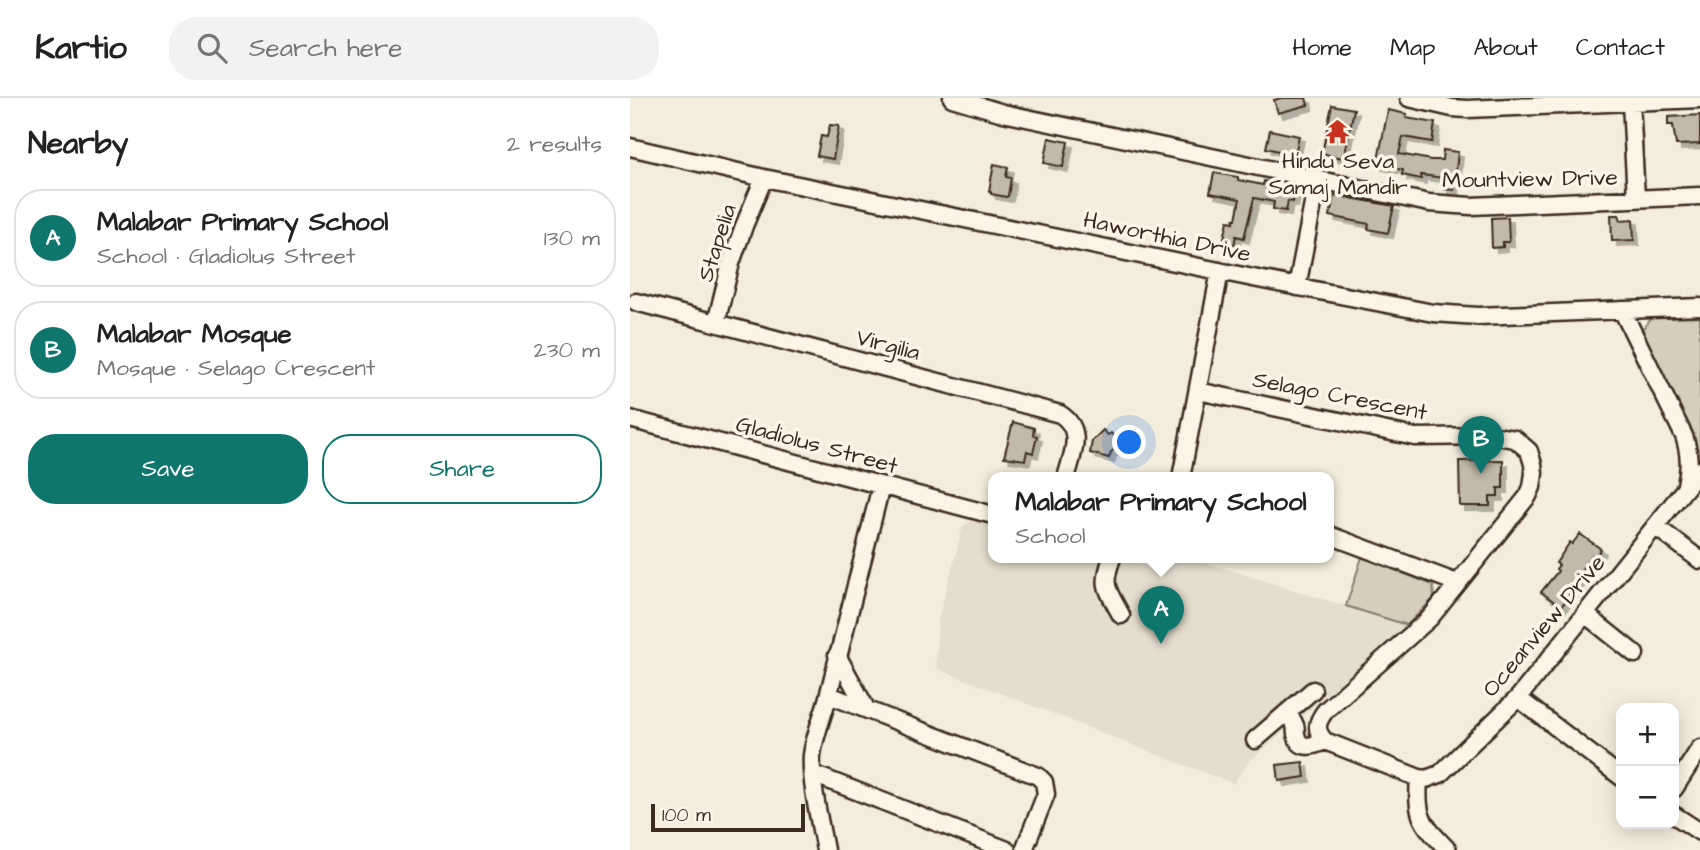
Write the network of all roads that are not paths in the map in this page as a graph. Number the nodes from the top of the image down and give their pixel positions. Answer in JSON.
{"nodes":[{"id":1,"x":951,"y":98,"type":"edge"},
{"id":2,"x":1409,"y":98,"type":"edge"},
{"id":3,"x":1700,"y":99,"type":"edge"},
{"id":4,"x":1631,"y":102,"type":"junction"},
{"id":5,"x":630,"y":147,"type":"edge"},
{"id":6,"x":764,"y":178,"type":"junction"},
{"id":7,"x":1318,"y":178,"type":"junction"},
{"id":8,"x":1700,"y":196,"type":"edge"},
{"id":9,"x":1636,"y":199,"type":"junction"},
{"id":10,"x":1220,"y":271,"type":"junction"},
{"id":11,"x":1297,"y":287,"type":"junction"},
{"id":12,"x":636,"y":302,"type":"dead end"},
{"id":13,"x":1700,"y":307,"type":"edge"},
{"id":14,"x":1622,"y":310,"type":"junction"},
{"id":15,"x":716,"y":323,"type":"junction"},
{"id":16,"x":1198,"y":391,"type":"junction"},
{"id":17,"x":630,"y":419,"type":"edge"},
{"id":18,"x":1700,"y":470,"type":"edge"},
{"id":19,"x":1068,"y":472,"type":"edge"},
{"id":20,"x":1182,"y":472,"type":"edge"},
{"id":21,"x":881,"y":486,"type":"junction"},
{"id":22,"x":1685,"y":488,"type":"junction"},
{"id":23,"x":988,"y":514,"type":"edge"},
{"id":24,"x":1655,"y":526,"type":"junction"},
{"id":25,"x":1334,"y":537,"type":"edge"},
{"id":26,"x":1700,"y":560,"type":"edge"},
{"id":27,"x":1110,"y":563,"type":"edge"},
{"id":28,"x":1457,"y":583,"type":"junction"},
{"id":29,"x":1585,"y":614,"type":"junction"},
{"id":30,"x":1121,"y":615,"type":"dead end"},
{"id":31,"x":1635,"y":654,"type":"dead end"},
{"id":32,"x":837,"y":656,"type":"junction"},
{"id":33,"x":1313,"y":690,"type":"dead end"},
{"id":34,"x":829,"y":695,"type":"junction"},
{"id":35,"x":1518,"y":698,"type":"junction"},
{"id":36,"x":867,"y":710,"type":"junction"},
{"id":37,"x":1291,"y":719,"type":"junction"},
{"id":38,"x":1317,"y":726,"type":"junction"},
{"id":39,"x":1255,"y":740,"type":"dead end"},
{"id":40,"x":1325,"y":741,"type":"junction"},
{"id":41,"x":1700,"y":748,"type":"edge"},
{"id":42,"x":1616,"y":773,"type":"edge"},
{"id":43,"x":813,"y":774,"type":"junction"},
{"id":44,"x":1422,"y":779,"type":"junction"},
{"id":45,"x":1679,"y":781,"type":"edge"},
{"id":46,"x":1679,"y":818,"type":"edge"},
{"id":47,"x":1700,"y":832,"type":"edge"},
{"id":48,"x":824,"y":850,"type":"edge"},
{"id":49,"x":1007,"y":850,"type":"edge"},
{"id":50,"x":1024,"y":850,"type":"edge"},
{"id":51,"x":1448,"y":850,"type":"edge"}],
"edges":[{"from":1,"to":7,"type":"street","name":"Mountview Drive"},
{"from":2,"to":4,"type":"street"},
{"from":3,"to":4,"type":"street"},
{"from":4,"to":9,"type":"street"},
{"from":5,"to":6,"type":"street","name":"Haworthia Drive"},
{"from":6,"to":10,"type":"street","name":"Haworthia Drive"},
{"from":6,"to":15,"type":"street","name":"Stapelia"},
{"from":7,"to":9,"type":"street","name":"Mountview Drive"},
{"from":7,"to":11,"type":"street"},
{"from":8,"to":9,"type":"street","name":"Mountview Drive"},
{"from":10,"to":11,"type":"street","name":"Haworthia Drive"},
{"from":10,"to":16,"type":"street"},
{"from":11,"to":14,"type":"street","name":"Haworthia Drive"},
{"from":12,"to":15,"type":"street","name":"Virgilia"},
{"from":13,"to":14,"type":"street","name":"Haworthia Drive"},
{"from":14,"to":22,"type":"street"},
{"from":15,"to":19,"type":"street","name":"Virgilia"},
{"from":16,"to":20,"type":"street"},
{"from":16,"to":28,"type":"street","name":"Selago Crescent"},
{"from":17,"to":21,"type":"street","name":"Gladiolus Street"},
{"from":18,"to":22,"type":"street","name":"Oceanview Drive"},
{"from":21,"to":23,"type":"street","name":"Gladiolus Street"},
{"from":21,"to":32,"type":"street"},
{"from":22,"to":24,"type":"street","name":"Oceanview Drive"},
{"from":24,"to":26,"type":"street"},
{"from":24,"to":29,"type":"street","name":"Oceanview Drive"},
{"from":25,"to":28,"type":"street"},
{"from":27,"to":30,"type":"street"},
{"from":28,"to":38,"type":"street","name":"Selago Crescent"},
{"from":29,"to":31,"type":"street"},
{"from":29,"to":35,"type":"street","name":"Oceanview Drive"},
{"from":32,"to":34,"type":"street"},
{"from":32,"to":36,"type":"street"},
{"from":33,"to":37,"type":"street"},
{"from":34,"to":36,"type":"street"},
{"from":34,"to":43,"type":"street"},
{"from":35,"to":42,"type":"street"},
{"from":35,"to":44,"type":"street","name":"Oceanview Drive"},
{"from":36,"to":50,"type":"street"},
{"from":37,"to":38,"type":"street"},
{"from":37,"to":39,"type":"street"},
{"from":37,"to":40,"type":"street"},
{"from":38,"to":40,"type":"street"},
{"from":40,"to":44,"type":"street"},
{"from":41,"to":45,"type":"street"},
{"from":43,"to":48,"type":"street"},
{"from":43,"to":49,"type":"street"},
{"from":44,"to":51,"type":"street"},
{"from":46,"to":47,"type":"street"}]}
